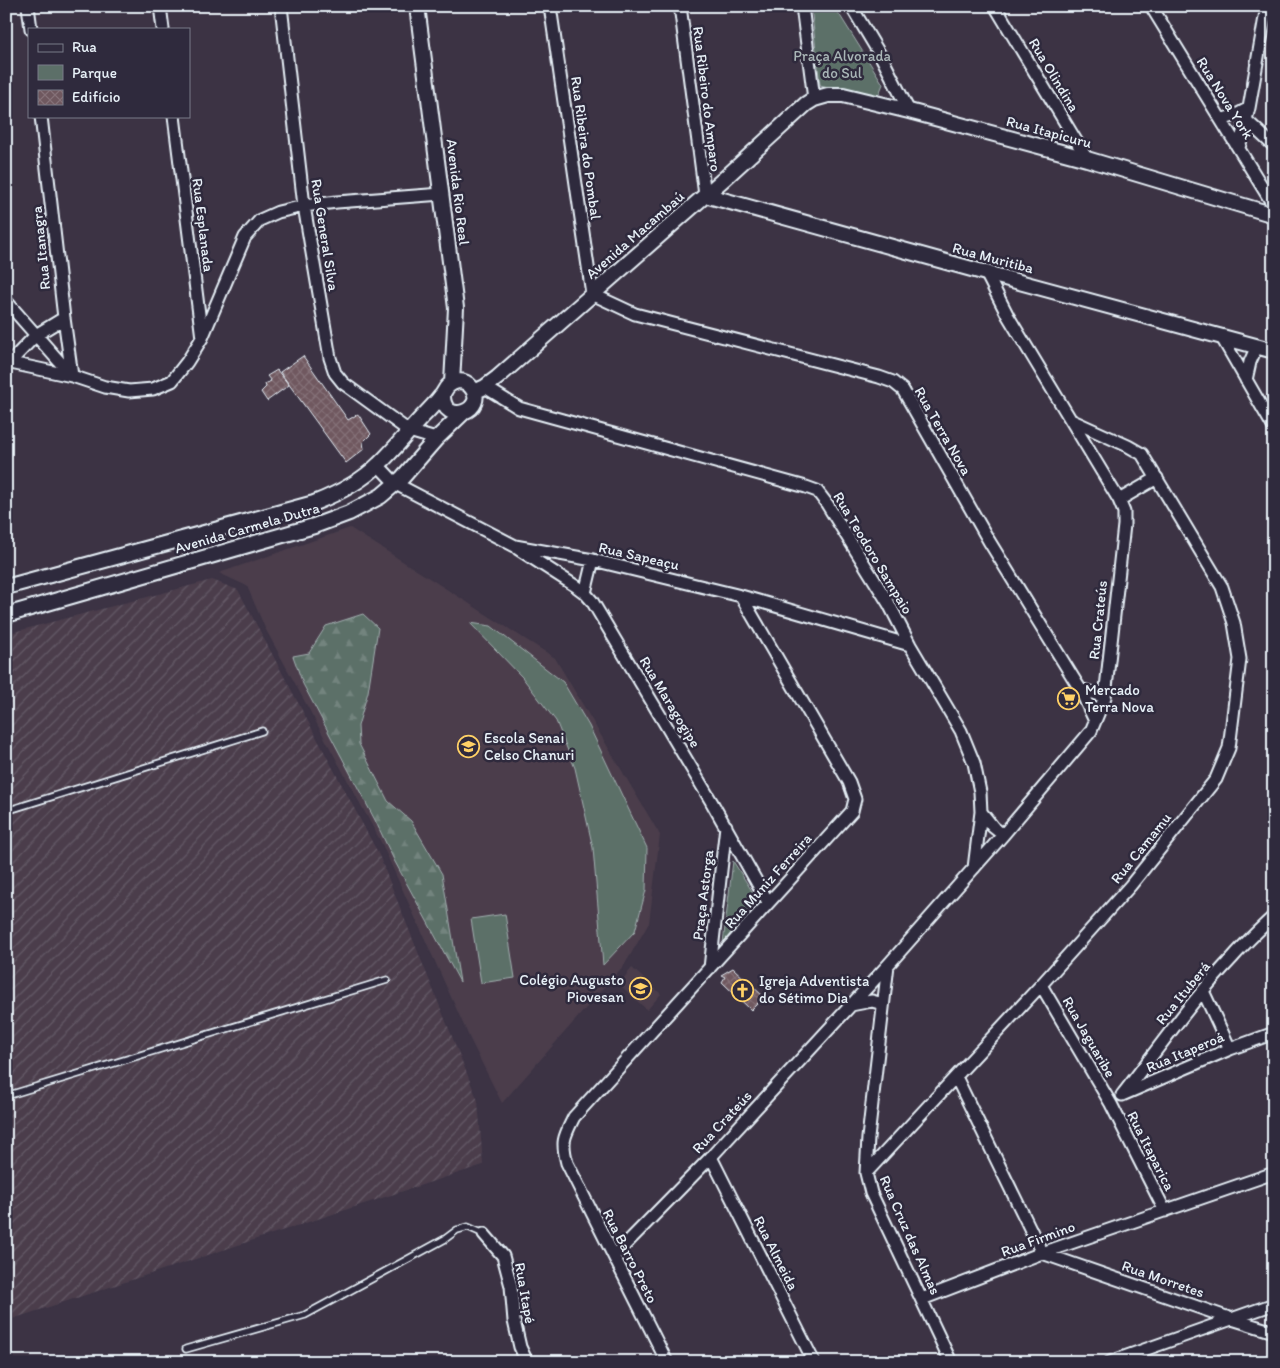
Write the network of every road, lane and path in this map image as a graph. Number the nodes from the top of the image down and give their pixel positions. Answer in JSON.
{"nodes":[{"id":1,"x":28,"y":6,"type":"edge"},
{"id":2,"x":160,"y":6,"type":"edge"},
{"id":3,"x":281,"y":6,"type":"edge"},
{"id":4,"x":417,"y":6,"type":"edge"},
{"id":5,"x":550,"y":6,"type":"edge"},
{"id":6,"x":680,"y":6,"type":"edge"},
{"id":7,"x":802,"y":6,"type":"edge"},
{"id":8,"x":851,"y":6,"type":"edge"},
{"id":9,"x":995,"y":6,"type":"edge"},
{"id":10,"x":1151,"y":6,"type":"edge"},
{"id":11,"x":1267,"y":6,"type":"edge"},
{"id":12,"x":31,"y":28,"type":"edge"},
{"id":13,"x":163,"y":28,"type":"edge"},
{"id":14,"x":814,"y":99,"type":"junction"},
{"id":15,"x":1249,"y":108,"type":"junction"},
{"id":16,"x":909,"y":111,"type":"junction"},
{"id":17,"x":41,"y":118,"type":"edge"},
{"id":18,"x":174,"y":118,"type":"edge"},
{"id":19,"x":1221,"y":120,"type":"junction"},
{"id":20,"x":1246,"y":120,"type":"junction"},
{"id":21,"x":1274,"y":146,"type":"edge"},
{"id":22,"x":1239,"y":148,"type":"junction"},
{"id":23,"x":1087,"y":159,"type":"junction"},
{"id":24,"x":442,"y":194,"type":"junction"},
{"id":25,"x":705,"y":195,"type":"junction"},
{"id":26,"x":304,"y":206,"type":"junction"},
{"id":27,"x":1274,"y":206,"type":"edge"},
{"id":28,"x":1274,"y":215,"type":"edge"},
{"id":29,"x":986,"y":273,"type":"junction"},
{"id":30,"x":592,"y":294,"type":"junction"},
{"id":31,"x":6,"y":301,"type":"edge"},
{"id":32,"x":64,"y":318,"type":"junction"},
{"id":33,"x":36,"y":335,"type":"junction"},
{"id":34,"x":1221,"y":336,"type":"junction"},
{"id":35,"x":202,"y":338,"type":"junction"},
{"id":36,"x":1257,"y":346,"type":"junction"},
{"id":37,"x":1274,"y":350,"type":"edge"},
{"id":38,"x":8,"y":363,"type":"edge"},
{"id":39,"x":72,"y":376,"type":"junction"},
{"id":40,"x":1246,"y":380,"type":"junction"},
{"id":41,"x":448,"y":388,"type":"junction"},
{"id":42,"x":480,"y":389,"type":"junction"},
{"id":43,"x":463,"y":413,"type":"junction"},
{"id":44,"x":1072,"y":422,"type":"junction"},
{"id":45,"x":1274,"y":428,"type":"edge"},
{"id":46,"x":409,"y":431,"type":"junction"},
{"id":47,"x":436,"y":439,"type":"junction"},
{"id":48,"x":378,"y":465,"type":"junction"},
{"id":49,"x":1157,"y":478,"type":"junction"},
{"id":50,"x":396,"y":484,"type":"junction"},
{"id":51,"x":1119,"y":500,"type":"junction"},
{"id":52,"x":515,"y":546,"type":"junction"},
{"id":53,"x":594,"y":560,"type":"junction"},
{"id":54,"x":6,"y":587,"type":"edge"},
{"id":55,"x":585,"y":593,"type":"junction"},
{"id":56,"x":741,"y":596,"type":"junction"},
{"id":57,"x":6,"y":615,"type":"edge"},
{"id":58,"x":910,"y":645,"type":"junction"},
{"id":59,"x":1080,"y":688,"type":"junction"},
{"id":60,"x":1105,"y":697,"type":"junction"},
{"id":61,"x":1095,"y":722,"type":"junction"},
{"id":62,"x":262,"y":731,"type":"dead end"},
{"id":63,"x":6,"y":811,"type":"edge"},
{"id":64,"x":981,"y":812,"type":"junction"},
{"id":65,"x":726,"y":826,"type":"junction"},
{"id":66,"x":1003,"y":834,"type":"junction"},
{"id":67,"x":974,"y":868,"type":"junction"},
{"id":68,"x":768,"y":902,"type":"junction"},
{"id":69,"x":1274,"y":916,"type":"edge"},
{"id":70,"x":888,"y":965,"type":"junction"},
{"id":71,"x":710,"y":968,"type":"junction"},
{"id":72,"x":387,"y":980,"type":"dead end"},
{"id":73,"x":1041,"y":985,"type":"junction"},
{"id":74,"x":1203,"y":991,"type":"junction"},
{"id":75,"x":883,"y":1004,"type":"junction"},
{"id":76,"x":850,"y":1005,"type":"junction"},
{"id":77,"x":1274,"y":1033,"type":"edge"},
{"id":78,"x":1230,"y":1049,"type":"junction"},
{"id":79,"x":956,"y":1077,"type":"junction"},
{"id":80,"x":1122,"y":1095,"type":"junction"},
{"id":81,"x":6,"y":1096,"type":"edge"},
{"id":82,"x":1111,"y":1104,"type":"junction"},
{"id":83,"x":711,"y":1157,"type":"junction"},
{"id":84,"x":566,"y":1163,"type":"joint"},
{"id":85,"x":866,"y":1173,"type":"junction"},
{"id":86,"x":1274,"y":1173,"type":"edge"},
{"id":87,"x":1165,"y":1211,"type":"junction"},
{"id":88,"x":484,"y":1234,"type":"joint"},
{"id":89,"x":1042,"y":1253,"type":"junction"},
{"id":90,"x":614,"y":1256,"type":"junction"},
{"id":91,"x":922,"y":1299,"type":"junction"},
{"id":92,"x":1274,"y":1304,"type":"edge"},
{"id":93,"x":1232,"y":1319,"type":"junction"},
{"id":94,"x":1274,"y":1332,"type":"edge"},
{"id":95,"x":186,"y":1348,"type":"dead end"},
{"id":96,"x":527,"y":1362,"type":"edge"},
{"id":97,"x":667,"y":1362,"type":"edge"},
{"id":98,"x":814,"y":1362,"type":"edge"},
{"id":99,"x":951,"y":1362,"type":"edge"},
{"id":100,"x":1110,"y":1362,"type":"edge"}],
"edges":[{"from":1,"to":12,"type":"street"},
{"from":2,"to":13,"type":"street"},
{"from":3,"to":26,"type":"street","name":"Rua General Silva"},
{"from":4,"to":24,"type":"street","name":"Avenida Rio Real"},
{"from":5,"to":30,"type":"street","name":"Rua Ribeira do Pombal"},
{"from":6,"to":25,"type":"street","name":"Rua Ribeiro do Amparo"},
{"from":7,"to":14,"type":"street"},
{"from":8,"to":16,"type":"street"},
{"from":9,"to":23,"type":"street","name":"Rua Olindina"},
{"from":10,"to":19,"type":"street","name":"Rua Nova York"},
{"from":11,"to":15,"type":"street"},
{"from":14,"to":16,"type":"street","name":"Rua Itapicuru"},
{"from":14,"to":25,"type":"street","name":"Avenida Macambaú"},
{"from":15,"to":19,"type":"street"},
{"from":15,"to":20,"type":"street"},
{"from":16,"to":23,"type":"street","name":"Rua Itapicuru"},
{"from":17,"to":32,"type":"street","name":"Rua Itanagra"},
{"from":18,"to":35,"type":"street","name":"Rua Esplanada"},
{"from":19,"to":22,"type":"street","name":"Rua Nova York"},
{"from":20,"to":21,"type":"street"},
{"from":20,"to":22,"type":"street"},
{"from":22,"to":27,"type":"street","name":"Rua Nova York"},
{"from":23,"to":28,"type":"street","name":"Rua Itapicuru"},
{"from":24,"to":26,"type":"street"},
{"from":24,"to":41,"type":"street","name":"Avenida Rio Real"},
{"from":25,"to":29,"type":"street","name":"Rua Muritiba"},
{"from":25,"to":30,"type":"street","name":"Avenida Macambaú"},
{"from":26,"to":35,"type":"street"},
{"from":26,"to":46,"type":"street","name":"Rua General Silva"},
{"from":29,"to":34,"type":"street","name":"Rua Muritiba"},
{"from":29,"to":44,"type":"street","name":"Rua Crateús"},
{"from":30,"to":42,"type":"street","name":"Avenida Macambaú"},
{"from":30,"to":59,"type":"street","name":"Rua Terra Nova"},
{"from":31,"to":33,"type":"street"},
{"from":32,"to":33,"type":"street"},
{"from":32,"to":39,"type":"street","name":"Rua Itanagra"},
{"from":33,"to":38,"type":"street"},
{"from":33,"to":39,"type":"street"},
{"from":34,"to":36,"type":"street","name":"Rua Muritiba"},
{"from":34,"to":40,"type":"street"},
{"from":35,"to":39,"type":"street"},
{"from":36,"to":37,"type":"street","name":"Rua Muritiba"},
{"from":36,"to":40,"type":"street"},
{"from":38,"to":39,"type":"street"},
{"from":40,"to":45,"type":"street"},
{"from":41,"to":42,"type":"street"},
{"from":41,"to":43,"type":"street"},
{"from":41,"to":46,"type":"street","name":"Avenida Carmela Dutra"},
{"from":42,"to":43,"type":"street"},
{"from":42,"to":58,"type":"street","name":"Rua Teodoro Sampaio"},
{"from":43,"to":47,"type":"street","name":"Avenida Carmela Dutra"},
{"from":44,"to":49,"type":"street","name":"Rua Camamu"},
{"from":44,"to":51,"type":"street","name":"Rua Crateús"},
{"from":46,"to":47,"type":"street","name":"Rua General Silva"},
{"from":46,"to":48,"type":"street","name":"Avenida Carmela Dutra"},
{"from":47,"to":50,"type":"street","name":"Avenida Carmela Dutra"},
{"from":48,"to":50,"type":"street","name":"Rua Sapeaçu"},
{"from":48,"to":54,"type":"street","name":"Avenida Carmela Dutra"},
{"from":49,"to":51,"type":"street"},
{"from":49,"to":73,"type":"street","name":"Rua Camamu"},
{"from":50,"to":52,"type":"street","name":"Rua Sapeaçu"},
{"from":50,"to":57,"type":"street","name":"Avenida Carmela Dutra"},
{"from":51,"to":60,"type":"street","name":"Rua Crateús"},
{"from":52,"to":53,"type":"street","name":"Rua Sapeaçu"},
{"from":52,"to":55,"type":"street","name":"Rua Maragogipe"},
{"from":53,"to":55,"type":"street"},
{"from":53,"to":56,"type":"street","name":"Rua Sapeaçu"},
{"from":55,"to":65,"type":"street","name":"Rua Maragogipe"},
{"from":56,"to":58,"type":"street","name":"Rua Sapeaçu"},
{"from":56,"to":68,"type":"street","name":"Rua Muniz Ferreira"},
{"from":58,"to":64,"type":"street","name":"Rua Teodoro Sampaio"},
{"from":59,"to":60,"type":"street"},
{"from":59,"to":61,"type":"street","name":"Rua Terra Nova"},
{"from":60,"to":61,"type":"street","name":"Rua Crateús"},
{"from":61,"to":66,"type":"street","name":"Rua Crateús"},
{"from":62,"to":63,"type":"lane"},
{"from":64,"to":66,"type":"street"},
{"from":64,"to":67,"type":"street","name":"Rua Teodoro Sampaio"},
{"from":65,"to":68,"type":"street","name":"Rua Maragogipe"},
{"from":65,"to":71,"type":"street","name":"Praça Astorga"},
{"from":66,"to":67,"type":"street","name":"Rua Crateús"},
{"from":67,"to":70,"type":"street","name":"Rua Crateús"},
{"from":68,"to":71,"type":"street","name":"Rua Muniz Ferreira"},
{"from":69,"to":74,"type":"street","name":"Rua Ituberá"},
{"from":70,"to":75,"type":"street","name":"Rua Cruz das Almas"},
{"from":70,"to":76,"type":"street","name":"Rua Crateús"},
{"from":71,"to":84,"type":"street","name":"Rua Muniz Ferreira"},
{"from":72,"to":81,"type":"lane"},
{"from":73,"to":79,"type":"street","name":"Rua Camamu"},
{"from":73,"to":82,"type":"street","name":"Rua Jaguaribe"},
{"from":74,"to":78,"type":"street"},
{"from":74,"to":80,"type":"street","name":"Rua Ituberá"},
{"from":75,"to":76,"type":"street"},
{"from":75,"to":85,"type":"street","name":"Rua Cruz das Almas"},
{"from":76,"to":83,"type":"street","name":"Rua Crateús"},
{"from":77,"to":78,"type":"street","name":"Rua Itaperoá"},
{"from":78,"to":80,"type":"street","name":"Rua Itaperoá"},
{"from":79,"to":85,"type":"street","name":"Rua Camamu"},
{"from":79,"to":89,"type":"street"},
{"from":80,"to":82,"type":"street","name":"Rua Itaperoá"},
{"from":82,"to":87,"type":"street","name":"Rua Itaparica"},
{"from":83,"to":90,"type":"street","name":"Rua Crateús"},
{"from":83,"to":98,"type":"street","name":"Rua Almeida"},
{"from":84,"to":90,"type":"street","name":"Rua Barro Preto"},
{"from":85,"to":91,"type":"street","name":"Rua Cruz das Almas"},
{"from":86,"to":87,"type":"street","name":"Rua Firmino"},
{"from":87,"to":89,"type":"street","name":"Rua Firmino"},
{"from":88,"to":95,"type":"lane"},
{"from":88,"to":96,"type":"street","name":"Rua Itapé"},
{"from":89,"to":91,"type":"street","name":"Rua Firmino"},
{"from":89,"to":93,"type":"street","name":"Rua Morretes"},
{"from":90,"to":97,"type":"street","name":"Rua Barro Preto"},
{"from":91,"to":99,"type":"street","name":"Rua Cruz das Almas"},
{"from":92,"to":93,"type":"street"},
{"from":93,"to":94,"type":"street","name":"Rua Morretes"},
{"from":93,"to":100,"type":"street"}]}
